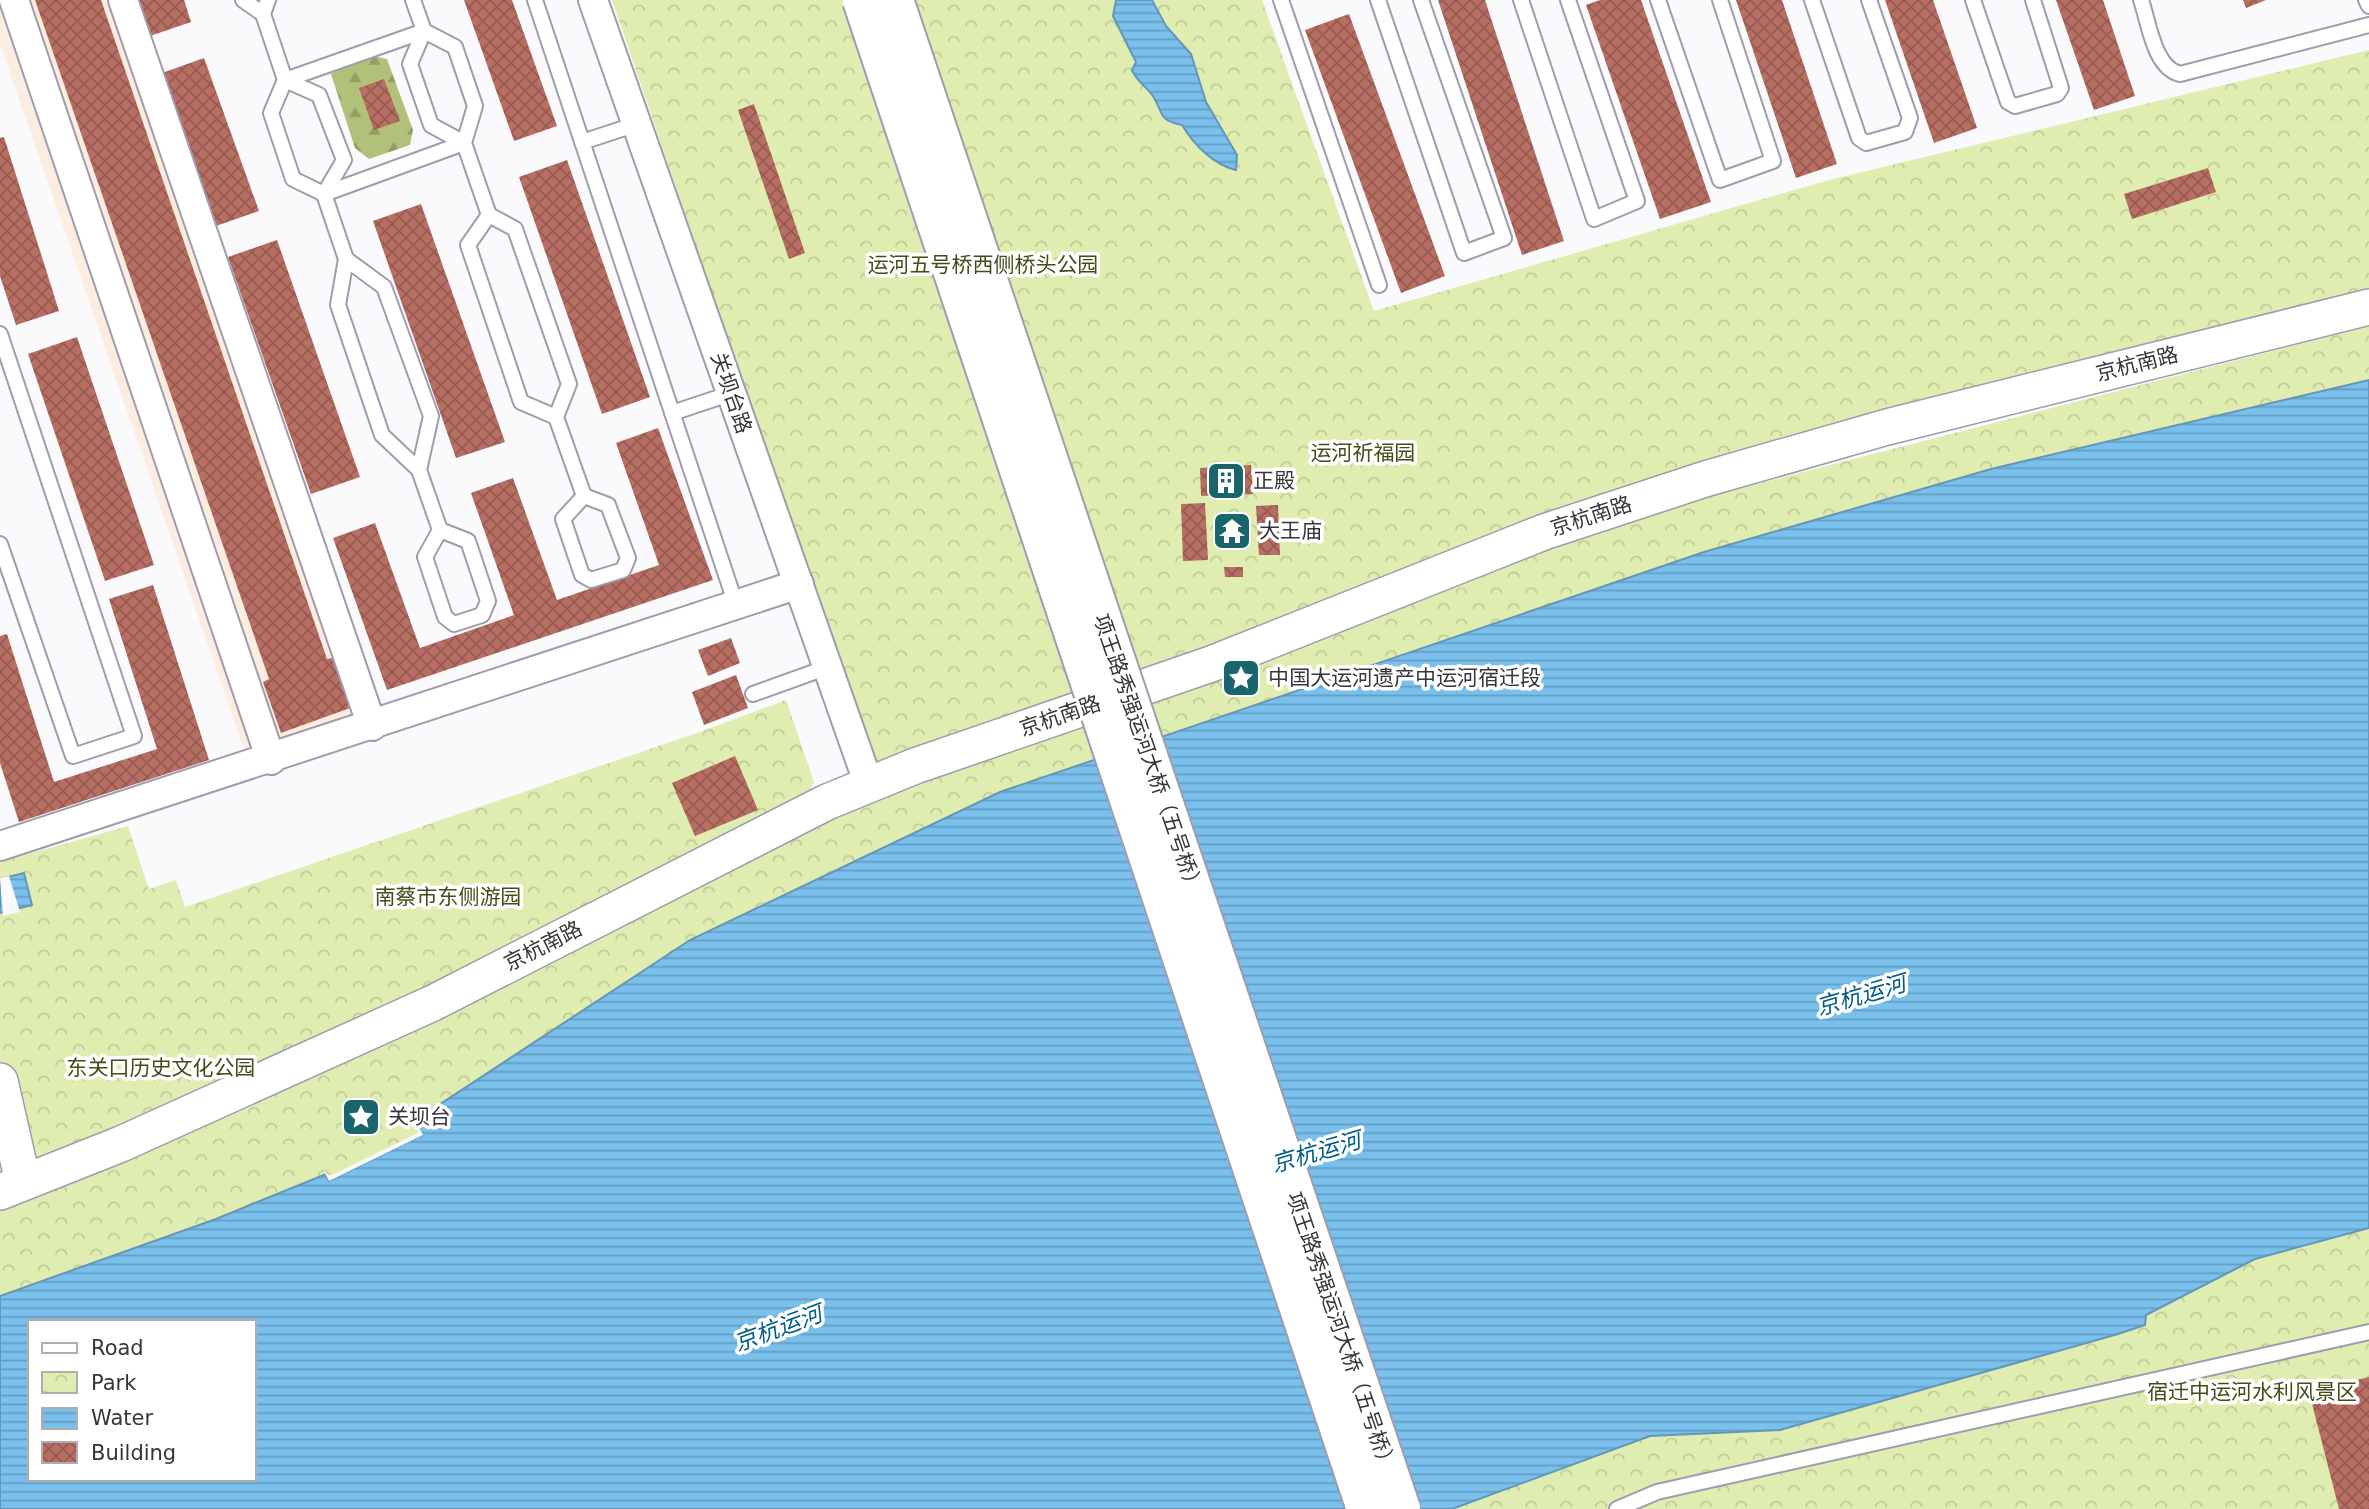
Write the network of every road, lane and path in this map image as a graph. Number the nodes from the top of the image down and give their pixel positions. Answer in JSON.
{"nodes":[{"id":1,"x":14,"y":0,"type":"edge"},
{"id":2,"x":123,"y":0,"type":"edge"},
{"id":3,"x":243,"y":0,"type":"edge"},
{"id":4,"x":412,"y":0,"type":"edge"},
{"id":5,"x":535,"y":0,"type":"edge"},
{"id":6,"x":593,"y":0,"type":"edge"},
{"id":7,"x":862,"y":0,"type":"edge"},
{"id":8,"x":894,"y":0,"type":"edge"},
{"id":9,"x":1282,"y":0,"type":"edge"},
{"id":10,"x":1378,"y":0,"type":"edge"},
{"id":11,"x":1421,"y":0,"type":"edge"},
{"id":12,"x":1521,"y":0,"type":"edge"},
{"id":13,"x":1568,"y":0,"type":"edge"},
{"id":14,"x":1658,"y":0,"type":"edge"},
{"id":15,"x":1720,"y":0,"type":"edge"},
{"id":16,"x":1812,"y":0,"type":"edge"},
{"id":17,"x":1869,"y":0,"type":"edge"},
{"id":18,"x":1973,"y":0,"type":"edge"},
{"id":19,"x":2034,"y":0,"type":"edge"},
{"id":20,"x":2141,"y":0,"type":"edge"},
{"id":21,"x":2366,"y":0,"type":"edge"},
{"id":22,"x":2369,"y":6,"type":"edge"},
{"id":23,"x":266,"y":7,"type":"edge"},
{"id":24,"x":2369,"y":24,"type":"edge"},
{"id":25,"x":424,"y":31,"type":"junction"},
{"id":26,"x":285,"y":80,"type":"junction"},
{"id":27,"x":637,"y":124,"type":"junction"},
{"id":28,"x":582,"y":142,"type":"junction"},
{"id":29,"x":464,"y":143,"type":"junction"},
{"id":30,"x":324,"y":194,"type":"junction"},
{"id":31,"x":489,"y":215,"type":"junction"},
{"id":32,"x":346,"y":259,"type":"junction"},
{"id":33,"x":1379,"y":285,"type":"dead end"},
{"id":34,"x":2369,"y":307,"type":"edge"},
{"id":35,"x":0,"y":334,"type":"edge"},
{"id":36,"x":732,"y":393,"type":"junction"},
{"id":37,"x":672,"y":413,"type":"junction"},
{"id":38,"x":555,"y":416,"type":"junction"},
{"id":39,"x":419,"y":470,"type":"junction"},
{"id":40,"x":584,"y":496,"type":"junction"},
{"id":41,"x":440,"y":530,"type":"junction"},
{"id":42,"x":0,"y":544,"type":"edge"},
{"id":43,"x":799,"y":584,"type":"junction"},
{"id":44,"x":736,"y":605,"type":"junction"},
{"id":45,"x":828,"y":667,"type":"junction"},
{"id":46,"x":753,"y":694,"type":"dead end"},
{"id":47,"x":372,"y":726,"type":"junction"},
{"id":48,"x":271,"y":760,"type":"junction"},
{"id":49,"x":869,"y":785,"type":"junction"},
{"id":50,"x":0,"y":846,"type":"edge"},
{"id":51,"x":0,"y":1081,"type":"edge"},
{"id":52,"x":11,"y":1187,"type":"edge"},
{"id":53,"x":2369,"y":1332,"type":"edge"},
{"id":54,"x":1366,"y":1509,"type":"edge"},
{"id":55,"x":1401,"y":1509,"type":"edge"},
{"id":56,"x":1617,"y":1509,"type":"edge"}],
"edges":[{"from":1,"to":48,"type":"street"},
{"from":2,"to":47,"type":"street"},
{"from":3,"to":23,"type":"lane"},
{"from":4,"to":25,"type":"lane"},
{"from":5,"to":28,"type":"lane"},
{"from":6,"to":27,"type":"street","name":"关坝台路"},
{"from":7,"to":54,"type":"main road","name":"项王路秀强运河大桥（五号桥）","bridge":true},
{"from":8,"to":55,"type":"main road","name":"项王路秀强运河大桥（五号桥）","bridge":true},
{"from":9,"to":33,"type":"lane"},
{"from":10,"to":11,"type":"lane"},
{"from":12,"to":13,"type":"lane"},
{"from":14,"to":15,"type":"lane"},
{"from":16,"to":17,"type":"lane"},
{"from":18,"to":19,"type":"lane"},
{"from":20,"to":24,"type":"lane"},
{"from":21,"to":22,"type":"lane"},
{"from":23,"to":26,"type":"lane"},
{"from":25,"to":26,"type":"lane"},
{"from":25,"to":29,"type":"lane"},
{"from":25,"to":29,"type":"lane"},
{"from":26,"to":30,"type":"lane"},
{"from":26,"to":30,"type":"lane"},
{"from":27,"to":28,"type":"lane"},
{"from":27,"to":36,"type":"street","name":"关坝台路"},
{"from":28,"to":37,"type":"lane"},
{"from":29,"to":30,"type":"lane"},
{"from":29,"to":31,"type":"lane"},
{"from":30,"to":32,"type":"lane"},
{"from":31,"to":38,"type":"lane"},
{"from":31,"to":38,"type":"lane"},
{"from":32,"to":39,"type":"lane"},
{"from":32,"to":39,"type":"lane"},
{"from":34,"to":49,"type":"street","name":"京杭南路"},
{"from":35,"to":42,"type":"lane"},
{"from":36,"to":37,"type":"lane"},
{"from":36,"to":43,"type":"street","name":"关坝台路"},
{"from":37,"to":44,"type":"lane"},
{"from":38,"to":40,"type":"lane"},
{"from":39,"to":41,"type":"lane"},
{"from":40,"to":40,"type":"lane"},
{"from":41,"to":41,"type":"lane"},
{"from":43,"to":44,"type":"street"},
{"from":43,"to":45,"type":"street","name":"关坝台路"},
{"from":44,"to":47,"type":"street"},
{"from":45,"to":46,"type":"lane"},
{"from":45,"to":49,"type":"street","name":"关坝台路"},
{"from":47,"to":48,"type":"street"},
{"from":48,"to":50,"type":"street"},
{"from":49,"to":52,"type":"street","name":"京杭南路"},
{"from":51,"to":52,"type":"street"},
{"from":53,"to":56,"type":"lane"}]}
